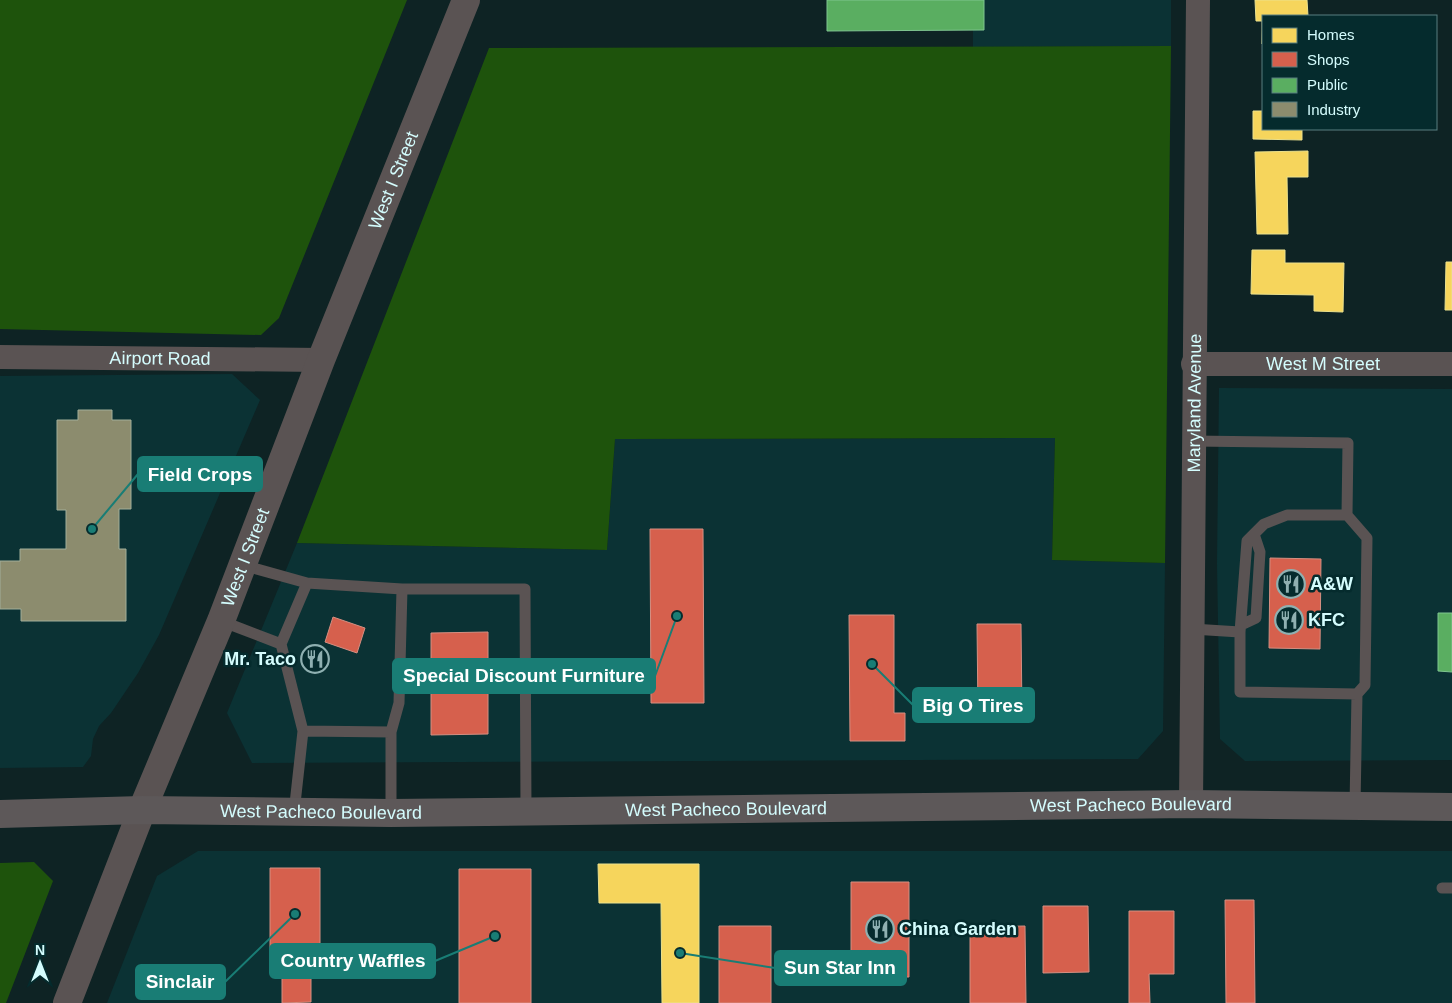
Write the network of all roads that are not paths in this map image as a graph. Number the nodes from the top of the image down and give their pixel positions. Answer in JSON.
{"nodes":[{"id":1,"x":466,"y":0,"type":"edge"},
{"id":2,"x":1198,"y":0,"type":"edge"},
{"id":3,"x":0,"y":357,"type":"edge"},
{"id":4,"x":321,"y":360,"type":"junction"},
{"id":5,"x":1193,"y":364,"type":"junction"},
{"id":6,"x":1452,"y":364,"type":"edge"},
{"id":7,"x":1193,"y":441,"type":"junction"},
{"id":8,"x":1347,"y":515,"type":"junction"},
{"id":9,"x":242,"y":565,"type":"junction"},
{"id":10,"x":307,"y":583,"type":"junction"},
{"id":11,"x":402,"y":588,"type":"junction"},
{"id":12,"x":221,"y":621,"type":"junction"},
{"id":13,"x":1192,"y":629,"type":"junction"},
{"id":14,"x":1241,"y":629,"type":"junction"},
{"id":15,"x":281,"y":644,"type":"junction"},
{"id":16,"x":1357,"y":694,"type":"junction"},
{"id":17,"x":303,"y":731,"type":"junction"},
{"id":18,"x":391,"y":732,"type":"junction"},
{"id":19,"x":1190,"y":804,"type":"junction"},
{"id":20,"x":1355,"y":806,"type":"junction"},
{"id":21,"x":1452,"y":807,"type":"edge"},
{"id":22,"x":142,"y":810,"type":"junction"},
{"id":23,"x":526,"y":812,"type":"junction"},
{"id":24,"x":294,"y":813,"type":"junction"},
{"id":25,"x":391,"y":813,"type":"junction"},
{"id":26,"x":0,"y":814,"type":"edge"},
{"id":27,"x":66,"y":1003,"type":"edge"}],
"edges":[{"from":1,"to":4,"type":"street","name":"West I Street"},
{"from":2,"to":5,"type":"street","name":"Maryland Avenue"},
{"from":3,"to":4,"type":"street","name":"Airport Road"},
{"from":4,"to":9,"type":"street","name":"West I Street"},
{"from":5,"to":6,"type":"street","name":"West M Street"},
{"from":5,"to":7,"type":"street","name":"Maryland Avenue"},
{"from":7,"to":8,"type":"lane"},
{"from":7,"to":13,"type":"street","name":"Maryland Avenue"},
{"from":8,"to":14,"type":"lane"},
{"from":8,"to":16,"type":"lane"},
{"from":9,"to":10,"type":"lane"},
{"from":9,"to":12,"type":"street","name":"West I Street"},
{"from":10,"to":11,"type":"lane"},
{"from":10,"to":15,"type":"lane"},
{"from":11,"to":18,"type":"lane"},
{"from":11,"to":23,"type":"lane"},
{"from":12,"to":15,"type":"lane"},
{"from":12,"to":22,"type":"street","name":"West I Street"},
{"from":13,"to":14,"type":"lane"},
{"from":13,"to":19,"type":"street","name":"Maryland Avenue"},
{"from":14,"to":16,"type":"lane"},
{"from":15,"to":17,"type":"lane"},
{"from":16,"to":20,"type":"lane"},
{"from":17,"to":18,"type":"lane"},
{"from":17,"to":24,"type":"lane"},
{"from":18,"to":25,"type":"lane"},
{"from":19,"to":20,"type":"highway","name":"West Pacheco Boulevard"},
{"from":19,"to":23,"type":"highway","name":"West Pacheco Boulevard"},
{"from":20,"to":21,"type":"highway","name":"West Pacheco Boulevard"},
{"from":22,"to":24,"type":"highway","name":"West Pacheco Boulevard"},
{"from":22,"to":26,"type":"highway","name":"West Pacheco Boulevard"},
{"from":22,"to":27,"type":"street","name":"West I Street"},
{"from":23,"to":25,"type":"highway","name":"West Pacheco Boulevard"},
{"from":24,"to":25,"type":"highway","name":"West Pacheco Boulevard"}]}
